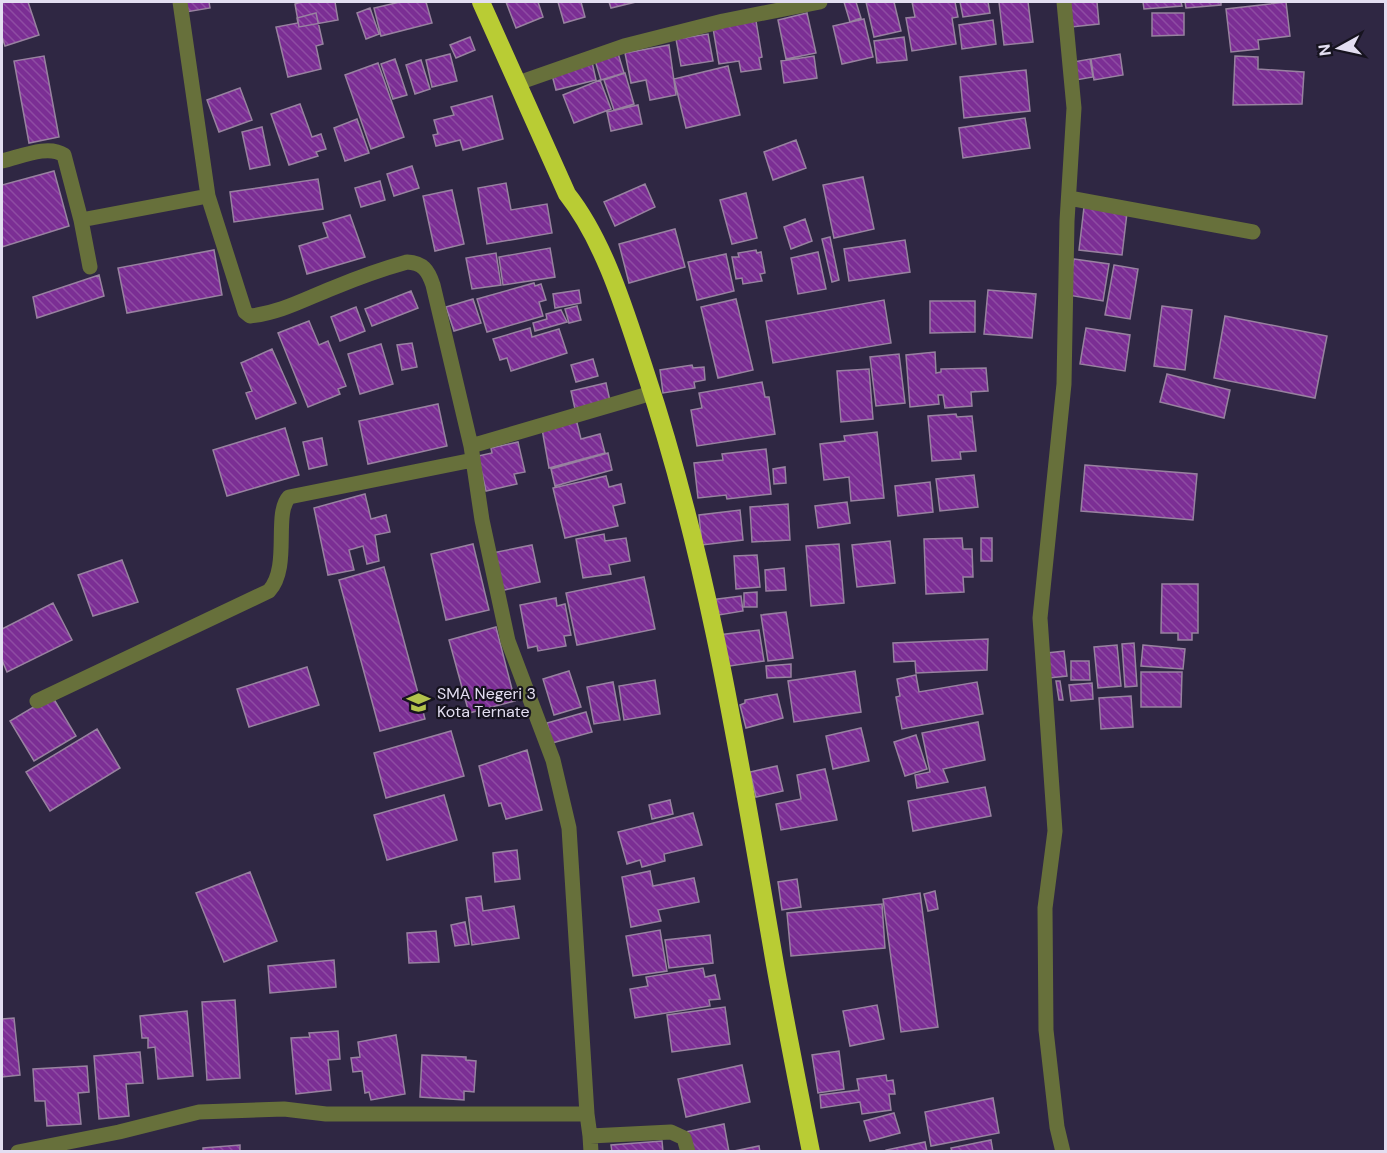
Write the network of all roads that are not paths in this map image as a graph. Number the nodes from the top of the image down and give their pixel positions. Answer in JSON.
{"nodes":[{"id":1,"x":180,"y":2,"type":"edge"},
{"id":2,"x":481,"y":2,"type":"edge"},
{"id":3,"x":820,"y":2,"type":"edge"},
{"id":4,"x":1064,"y":2,"type":"edge"},
{"id":5,"x":518,"y":83,"type":"junction"},
{"id":6,"x":2,"y":161,"type":"edge"},
{"id":7,"x":208,"y":196,"type":"junction"},
{"id":8,"x":1069,"y":198,"type":"junction"},
{"id":9,"x":81,"y":220,"type":"junction"},
{"id":10,"x":1253,"y":232,"type":"dead end"},
{"id":11,"x":90,"y":267,"type":"dead end"},
{"id":12,"x":652,"y":393,"type":"junction"},
{"id":13,"x":472,"y":453,"type":"junction"},
{"id":14,"x":37,"y":700,"type":"dead end"},
{"id":15,"x":587,"y":1114,"type":"junction"},
{"id":16,"x":590,"y":1136,"type":"junction"},
{"id":17,"x":18,"y":1152,"type":"edge"},
{"id":18,"x":591,"y":1152,"type":"edge"},
{"id":19,"x":688,"y":1152,"type":"edge"},
{"id":20,"x":811,"y":1152,"type":"edge"},
{"id":21,"x":1063,"y":1152,"type":"edge"}],
"edges":[{"from":1,"to":7,"type":"street"},
{"from":2,"to":5,"type":"highway"},
{"from":3,"to":5,"type":"street"},
{"from":4,"to":8,"type":"street"},
{"from":5,"to":12,"type":"highway"},
{"from":6,"to":9,"type":"street"},
{"from":7,"to":9,"type":"street"},
{"from":7,"to":13,"type":"street"},
{"from":8,"to":10,"type":"street"},
{"from":8,"to":21,"type":"street"},
{"from":9,"to":11,"type":"street"},
{"from":12,"to":13,"type":"street"},
{"from":12,"to":20,"type":"highway"},
{"from":13,"to":14,"type":"street"},
{"from":13,"to":15,"type":"street"},
{"from":15,"to":16,"type":"street"},
{"from":15,"to":17,"type":"street"},
{"from":16,"to":18,"type":"street"},
{"from":16,"to":19,"type":"street"}]}
